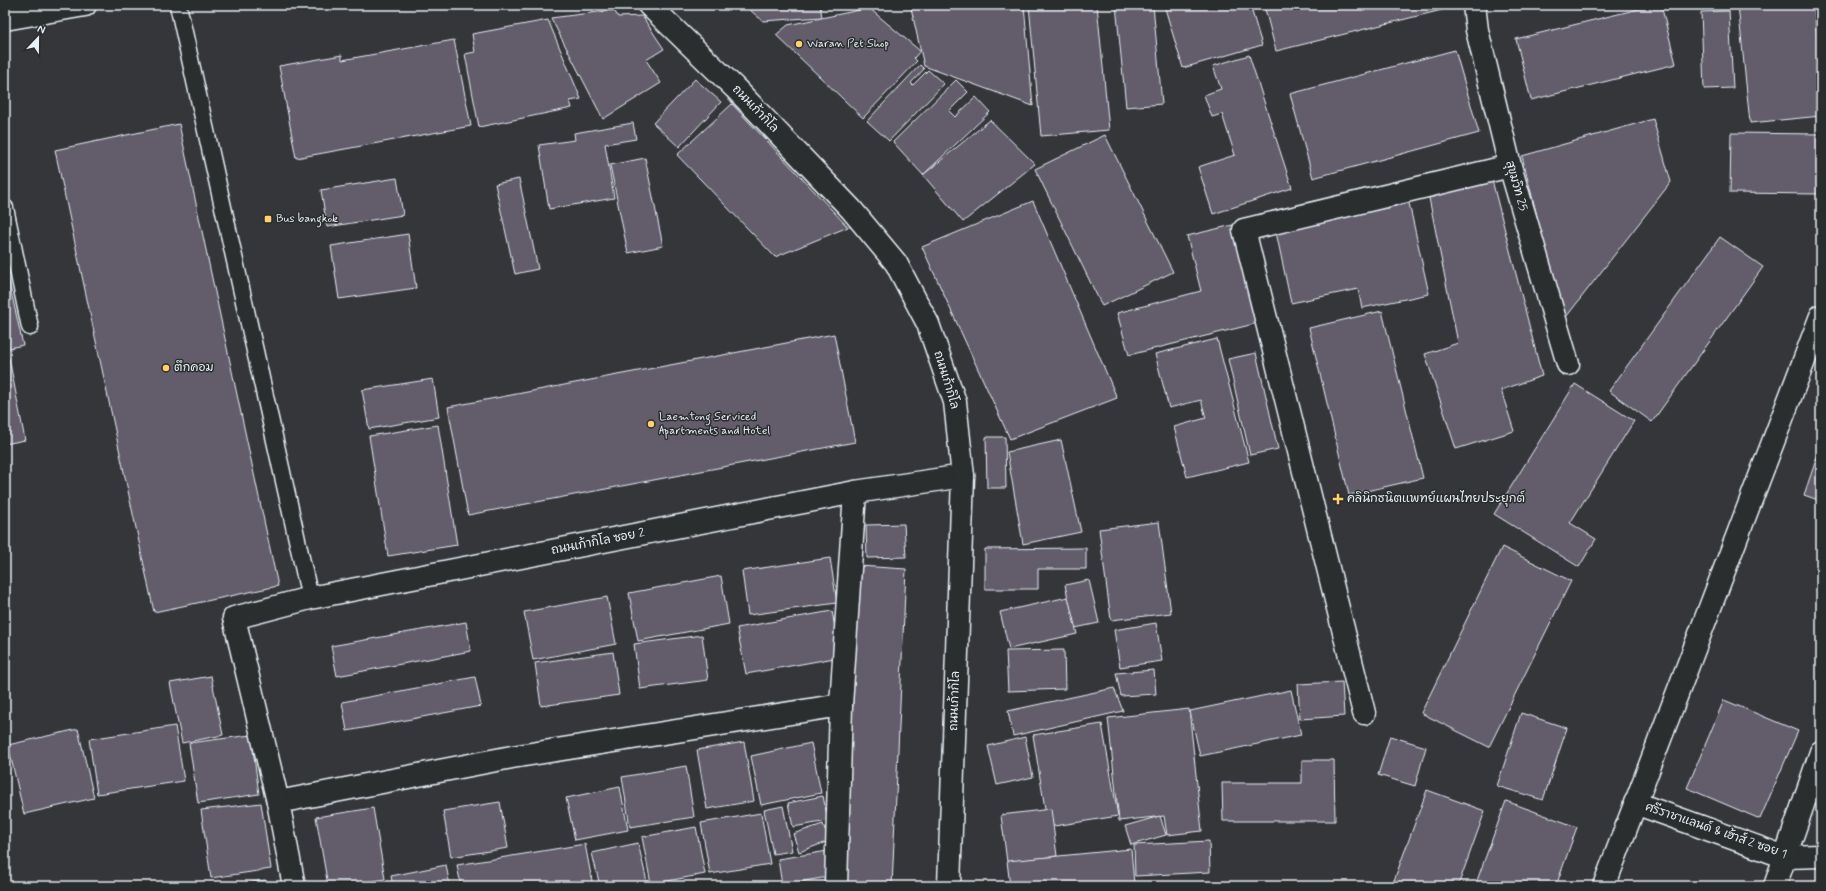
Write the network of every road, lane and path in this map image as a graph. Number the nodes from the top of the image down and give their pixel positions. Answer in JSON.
{"nodes":[{"id":1,"x":85,"y":5,"type":"edge"},
{"id":2,"x":178,"y":5,"type":"edge"},
{"id":3,"x":649,"y":5,"type":"edge"},
{"id":4,"x":1474,"y":5,"type":"edge"},
{"id":5,"x":5,"y":20,"type":"edge"},
{"id":6,"x":1510,"y":166,"type":"junction"},
{"id":7,"x":5,"y":208,"type":"edge"},
{"id":8,"x":1821,"y":316,"type":"edge"},
{"id":9,"x":30,"y":326,"type":"dead end"},
{"id":10,"x":1568,"y":364,"type":"dead end"},
{"id":11,"x":963,"y":476,"type":"junction"},
{"id":12,"x":855,"y":492,"type":"junction"},
{"id":13,"x":310,"y":598,"type":"junction"},
{"id":14,"x":840,"y":705,"type":"junction"},
{"id":15,"x":1364,"y":713,"type":"dead end"},
{"id":16,"x":1821,"y":752,"type":"edge"},
{"id":17,"x":278,"y":802,"type":"junction"},
{"id":18,"x":1635,"y":803,"type":"junction"},
{"id":19,"x":1821,"y":856,"type":"edge"},
{"id":20,"x":1785,"y":857,"type":"junction"},
{"id":21,"x":294,"y":886,"type":"edge"},
{"id":22,"x":836,"y":886,"type":"edge"},
{"id":23,"x":949,"y":886,"type":"edge"},
{"id":24,"x":1604,"y":886,"type":"edge"},
{"id":25,"x":1775,"y":886,"type":"edge"}],
"edges":[{"from":1,"to":5,"type":"main road"},
{"from":2,"to":13,"type":"lane"},
{"from":3,"to":11,"type":"main road","name":"ถนนเก้ากิโล"},
{"from":4,"to":6,"type":"main road","name":"สุขุมวิท 25"},
{"from":6,"to":10,"type":"main road","name":"สุขุมวิท 25"},
{"from":6,"to":15,"type":"main road"},
{"from":7,"to":9,"type":"lane"},
{"from":8,"to":18,"type":"main road"},
{"from":11,"to":12,"type":"main road","name":"ถนนเก้ากิโล ซอย 2"},
{"from":11,"to":23,"type":"main road","name":"ถนนเก้ากิโล"},
{"from":12,"to":13,"type":"main road","name":"ถนนเก้ากิโล ซอย 2"},
{"from":12,"to":14,"type":"main road"},
{"from":13,"to":17,"type":"main road","name":"ถนนเก้ากิโล ซอย 2"},
{"from":14,"to":17,"type":"main road"},
{"from":14,"to":22,"type":"main road"},
{"from":16,"to":20,"type":"main road"},
{"from":17,"to":21,"type":"main road"},
{"from":18,"to":20,"type":"main road","name":"ศรีราชาแลนด์ & เฮ้าส์ 2 ซอย 1"},
{"from":18,"to":24,"type":"main road"},
{"from":19,"to":20,"type":"main road","name":"ศรีราชาแลนด์ & เฮ้าส์ 2 ซอย 1"},
{"from":20,"to":25,"type":"main road"}]}
